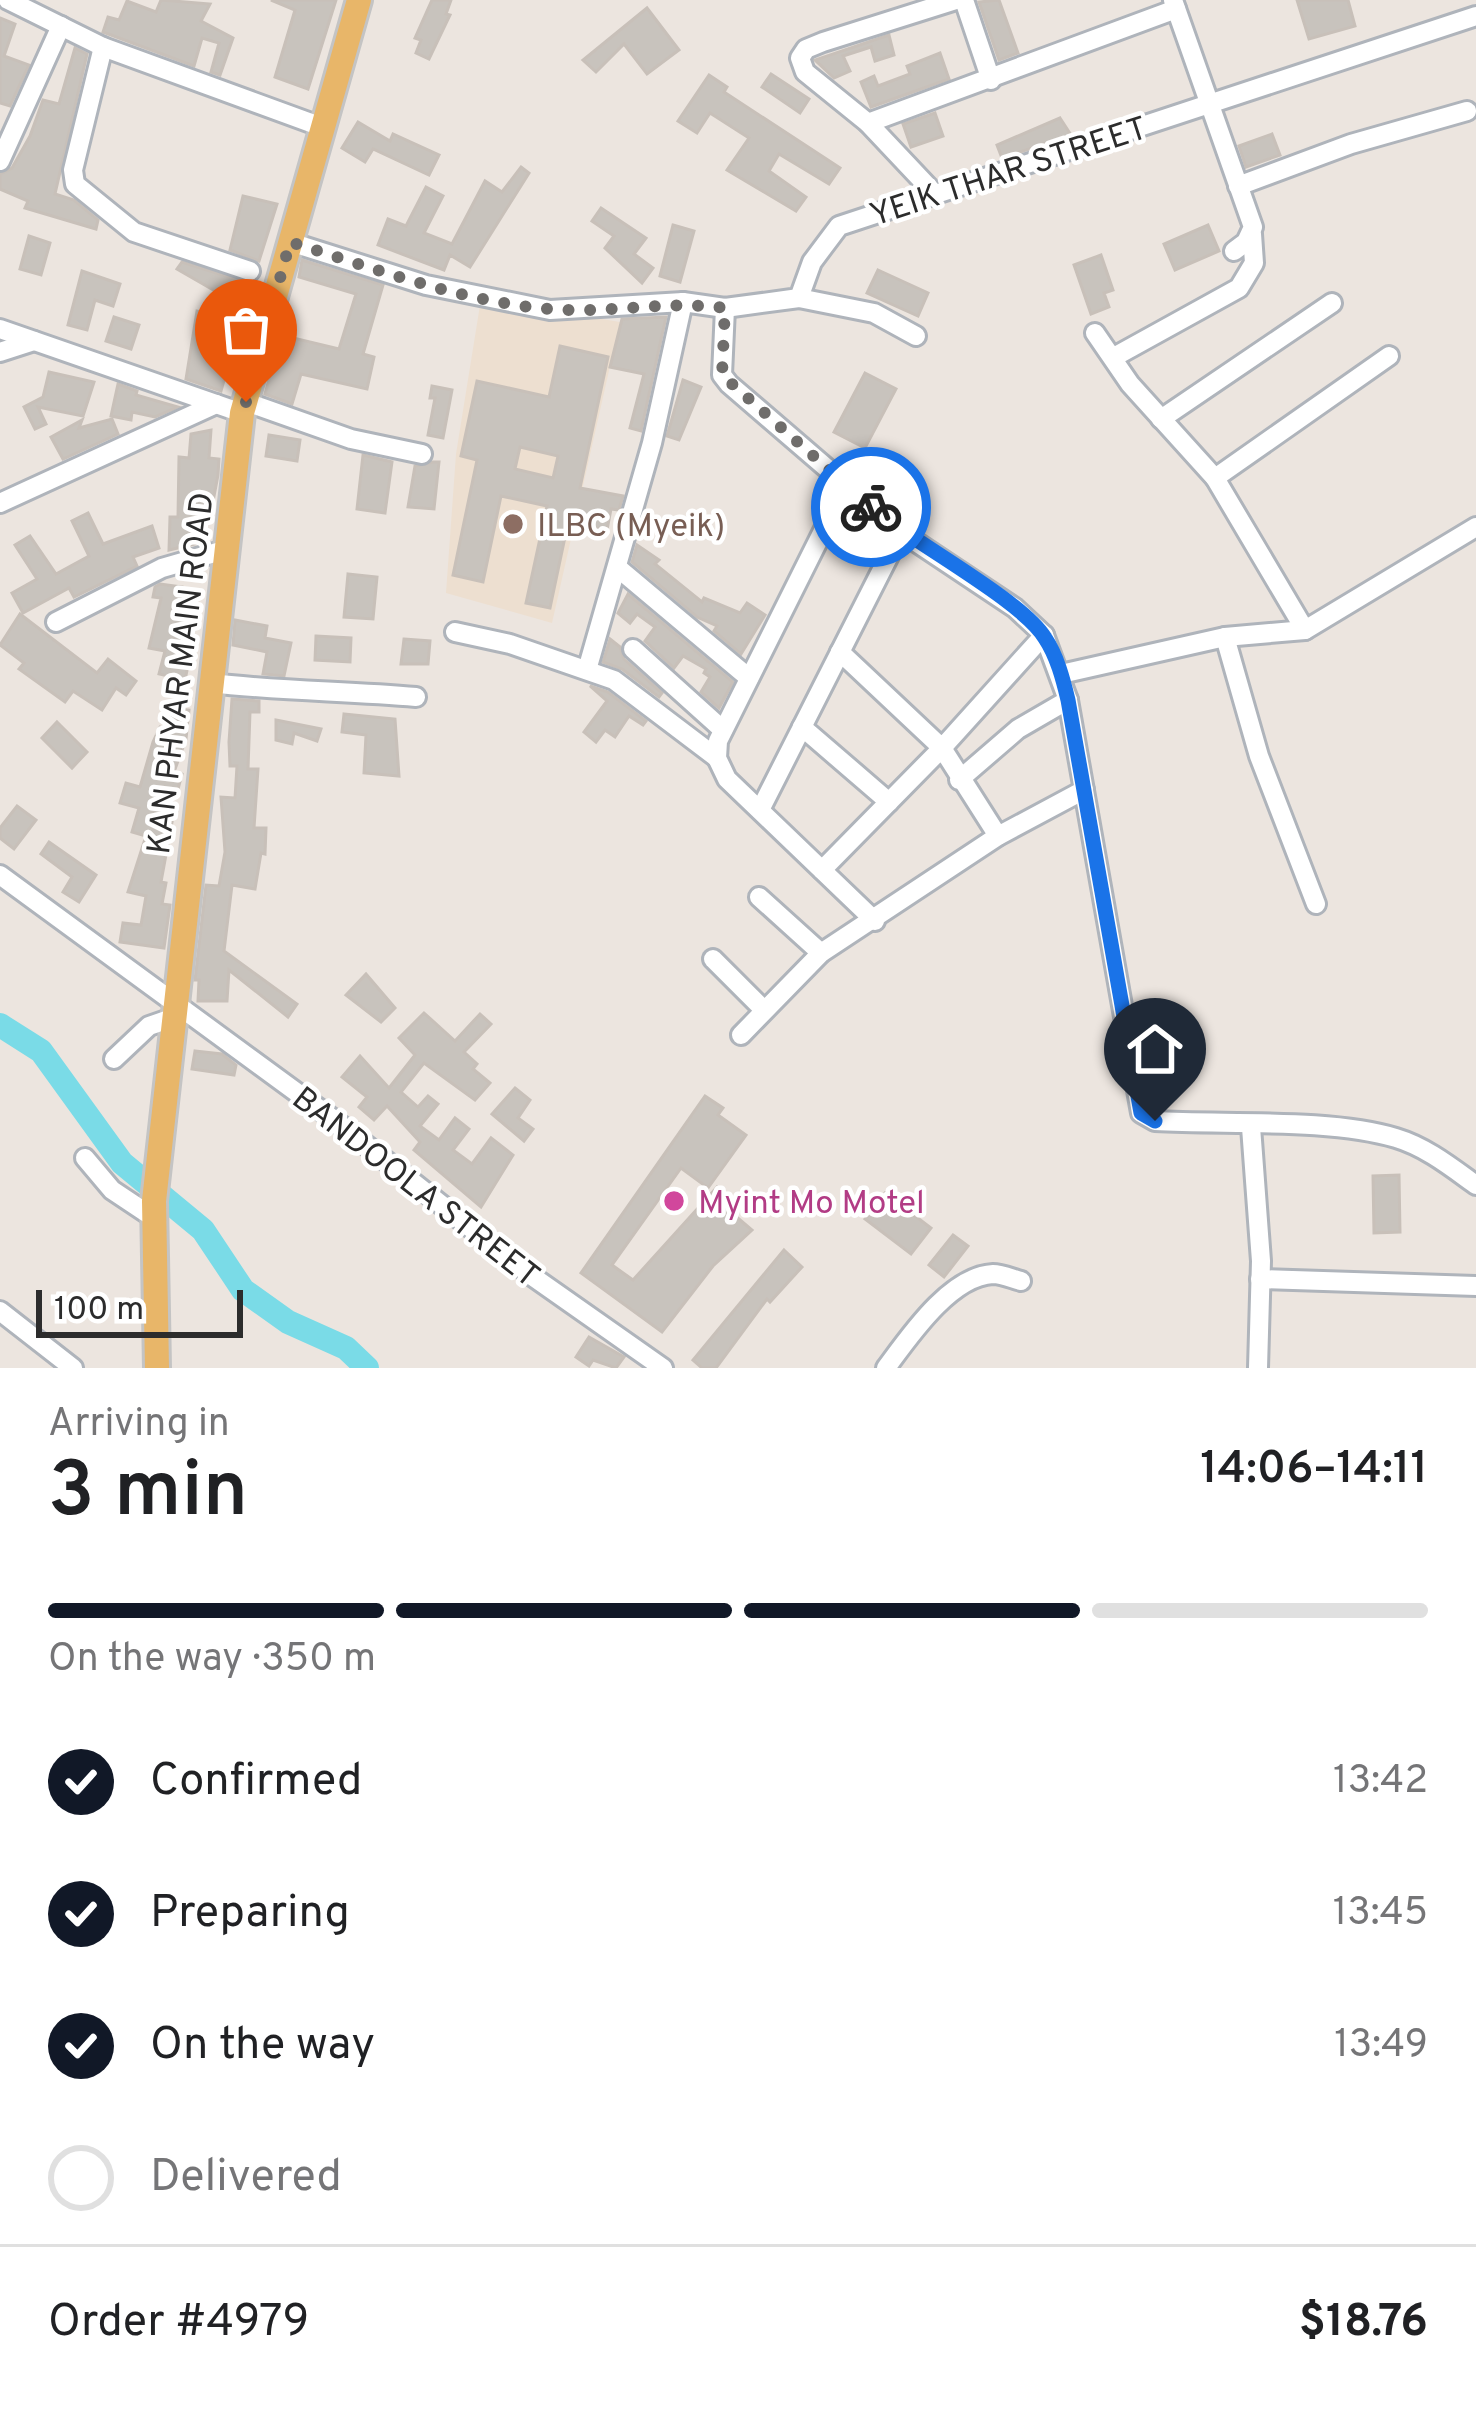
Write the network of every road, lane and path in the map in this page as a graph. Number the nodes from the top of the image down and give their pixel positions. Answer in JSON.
{"nodes":[{"id":1,"x":8,"y":0,"type":"edge"},
{"id":2,"x":359,"y":0,"type":"edge"},
{"id":3,"x":960,"y":0,"type":"edge"},
{"id":4,"x":1174,"y":4,"type":"edge"},
{"id":5,"x":1476,"y":16,"type":"edge"},
{"id":6,"x":62,"y":26,"type":"junction"},
{"id":7,"x":103,"y":47,"type":"junction"},
{"id":8,"x":991,"y":80,"type":"junction"},
{"id":9,"x":1208,"y":103,"type":"junction"},
{"id":10,"x":1467,"y":111,"type":"dead end"},
{"id":11,"x":868,"y":123,"type":"junction"},
{"id":12,"x":322,"y":127,"type":"junction"},
{"id":13,"x":0,"y":161,"type":"edge"},
{"id":14,"x":1238,"y":186,"type":"junction"},
{"id":15,"x":932,"y":193,"type":"junction"},
{"id":16,"x":1252,"y":234,"type":"junction"},
{"id":17,"x":290,"y":242,"type":"junction"},
{"id":18,"x":1234,"y":251,"type":"dead end"},
{"id":19,"x":250,"y":272,"type":"dead end"},
{"id":20,"x":799,"y":298,"type":"junction"},
{"id":21,"x":683,"y":302,"type":"junction"},
{"id":22,"x":1332,"y":303,"type":"dead end"},
{"id":23,"x":725,"y":308,"type":"junction"},
{"id":24,"x":0,"y":329,"type":"edge"},
{"id":25,"x":1095,"y":333,"type":"dead end"},
{"id":26,"x":916,"y":336,"type":"dead end"},
{"id":27,"x":34,"y":341,"type":"junction"},
{"id":28,"x":0,"y":352,"type":"edge"},
{"id":29,"x":1389,"y":356,"type":"dead end"},
{"id":30,"x":1114,"y":357,"type":"junction"},
{"id":31,"x":216,"y":404,"type":"junction"},
{"id":32,"x":244,"y":408,"type":"junction"},
{"id":33,"x":1161,"y":419,"type":"junction"},
{"id":34,"x":422,"y":454,"type":"dead end"},
{"id":35,"x":1215,"y":478,"type":"junction"},
{"id":36,"x":846,"y":485,"type":"junction"},
{"id":37,"x":0,"y":503,"type":"edge"},
{"id":38,"x":1476,"y":527,"type":"edge"},
{"id":39,"x":901,"y":532,"type":"junction"},
{"id":40,"x":228,"y":549,"type":"junction"},
{"id":41,"x":618,"y":568,"type":"junction"},
{"id":42,"x":56,"y":622,"type":"dead end"},
{"id":43,"x":1305,"y":630,"type":"junction"},
{"id":44,"x":454,"y":632,"type":"dead end"},
{"id":45,"x":1044,"y":635,"type":"junction"},
{"id":46,"x":1225,"y":637,"type":"junction"},
{"id":47,"x":633,"y":649,"type":"dead end"},
{"id":48,"x":840,"y":652,"type":"junction"},
{"id":49,"x":587,"y":670,"type":"junction"},
{"id":50,"x":1061,"y":674,"type":"junction"},
{"id":51,"x":749,"y":678,"type":"junction"},
{"id":52,"x":210,"y":682,"type":"junction"},
{"id":53,"x":416,"y":697,"type":"dead end"},
{"id":54,"x":1068,"y":700,"type":"junction"},
{"id":55,"x":802,"y":727,"type":"junction"},
{"id":56,"x":723,"y":730,"type":"junction"},
{"id":57,"x":942,"y":748,"type":"junction"},
{"id":58,"x":717,"y":758,"type":"junction"},
{"id":59,"x":959,"y":780,"type":"junction"},
{"id":60,"x":1084,"y":790,"type":"junction"},
{"id":61,"x":889,"y":802,"type":"junction"},
{"id":62,"x":760,"y":811,"type":"junction"},
{"id":63,"x":998,"y":836,"type":"junction"},
{"id":64,"x":822,"y":870,"type":"junction"},
{"id":65,"x":0,"y":875,"type":"edge"},
{"id":66,"x":758,"y":897,"type":"dead end"},
{"id":67,"x":1316,"y":904,"type":"dead end"},
{"id":68,"x":874,"y":921,"type":"junction"},
{"id":69,"x":821,"y":953,"type":"junction"},
{"id":70,"x":712,"y":958,"type":"dead end"},
{"id":71,"x":173,"y":1009,"type":"junction"},
{"id":72,"x":764,"y":1010,"type":"junction"},
{"id":73,"x":741,"y":1036,"type":"dead end"},
{"id":74,"x":114,"y":1059,"type":"dead end"},
{"id":75,"x":1252,"y":1127,"type":"junction"},
{"id":76,"x":85,"y":1158,"type":"dead end"},
{"id":77,"x":1476,"y":1185,"type":"edge"},
{"id":78,"x":154,"y":1218,"type":"junction"},
{"id":79,"x":1260,"y":1279,"type":"junction"},
{"id":80,"x":1021,"y":1281,"type":"dead end"},
{"id":81,"x":1476,"y":1286,"type":"edge"},
{"id":82,"x":0,"y":1312,"type":"edge"},
{"id":83,"x":73,"y":1368,"type":"edge"},
{"id":84,"x":157,"y":1368,"type":"edge"},
{"id":85,"x":663,"y":1368,"type":"edge"},
{"id":86,"x":886,"y":1368,"type":"edge"},
{"id":87,"x":1258,"y":1368,"type":"edge"}],
"edges":[{"from":1,"to":6,"type":"street"},
{"from":2,"to":12,"type":"main road","name":"KAN PHYAR MAIN ROAD"},
{"from":3,"to":8,"type":"street"},
{"from":3,"to":11,"type":"street"},
{"from":4,"to":8,"type":"street"},
{"from":4,"to":9,"type":"street"},
{"from":5,"to":9,"type":"street","name":"YEIK THAR STREET"},
{"from":6,"to":7,"type":"street"},
{"from":6,"to":13,"type":"street"},
{"from":7,"to":12,"type":"street"},
{"from":7,"to":19,"type":"street"},
{"from":8,"to":11,"type":"street"},
{"from":9,"to":14,"type":"street"},
{"from":9,"to":15,"type":"street","name":"YEIK THAR STREET"},
{"from":10,"to":14,"type":"street"},
{"from":11,"to":15,"type":"street"},
{"from":12,"to":17,"type":"main road","name":"KAN PHYAR MAIN ROAD"},
{"from":14,"to":16,"type":"street"},
{"from":15,"to":20,"type":"street","name":"YEIK THAR STREET"},
{"from":16,"to":18,"type":"street"},
{"from":16,"to":30,"type":"street"},
{"from":17,"to":21,"type":"street"},
{"from":17,"to":32,"type":"main road","name":"KAN PHYAR MAIN ROAD"},
{"from":20,"to":23,"type":"street"},
{"from":20,"to":26,"type":"street"},
{"from":21,"to":23,"type":"street"},
{"from":21,"to":41,"type":"street"},
{"from":22,"to":33,"type":"street"},
{"from":23,"to":36,"type":"street"},
{"from":24,"to":27,"type":"street"},
{"from":25,"to":30,"type":"street"},
{"from":27,"to":28,"type":"street"},
{"from":27,"to":31,"type":"street"},
{"from":29,"to":35,"type":"street"},
{"from":30,"to":33,"type":"street"},
{"from":31,"to":32,"type":"street"},
{"from":31,"to":37,"type":"street"},
{"from":32,"to":34,"type":"street"},
{"from":32,"to":40,"type":"main road","name":"KAN PHYAR MAIN ROAD"},
{"from":33,"to":35,"type":"street"},
{"from":35,"to":43,"type":"street"},
{"from":36,"to":39,"type":"street"},
{"from":36,"to":51,"type":"street"},
{"from":38,"to":43,"type":"street"},
{"from":39,"to":45,"type":"street"},
{"from":39,"to":48,"type":"street"},
{"from":40,"to":42,"type":"street"},
{"from":40,"to":52,"type":"main road","name":"KAN PHYAR MAIN ROAD"},
{"from":41,"to":49,"type":"street"},
{"from":41,"to":51,"type":"street"},
{"from":43,"to":46,"type":"street"},
{"from":44,"to":49,"type":"street"},
{"from":45,"to":50,"type":"street"},
{"from":45,"to":57,"type":"street"},
{"from":46,"to":50,"type":"street"},
{"from":46,"to":67,"type":"street"},
{"from":47,"to":56,"type":"street"},
{"from":48,"to":55,"type":"street"},
{"from":48,"to":57,"type":"street"},
{"from":49,"to":58,"type":"street"},
{"from":50,"to":54,"type":"street"},
{"from":51,"to":56,"type":"street"},
{"from":52,"to":53,"type":"street"},
{"from":52,"to":71,"type":"main road","name":"KAN PHYAR MAIN ROAD"},
{"from":54,"to":59,"type":"street"},
{"from":54,"to":60,"type":"street"},
{"from":55,"to":61,"type":"street"},
{"from":55,"to":62,"type":"street"},
{"from":56,"to":58,"type":"street"},
{"from":57,"to":59,"type":"street"},
{"from":57,"to":61,"type":"street"},
{"from":58,"to":62,"type":"street"},
{"from":59,"to":63,"type":"street"},
{"from":60,"to":63,"type":"street"},
{"from":60,"to":75,"type":"street"},
{"from":61,"to":64,"type":"street"},
{"from":62,"to":64,"type":"street"},
{"from":63,"to":68,"type":"street"},
{"from":64,"to":68,"type":"street"},
{"from":65,"to":71,"type":"street","name":"BANDOOLA STREET"},
{"from":66,"to":69,"type":"street"},
{"from":68,"to":69,"type":"street"},
{"from":69,"to":72,"type":"street"},
{"from":70,"to":72,"type":"street"},
{"from":71,"to":74,"type":"street"},
{"from":71,"to":78,"type":"main road","name":"KAN PHYAR MAIN ROAD"},
{"from":71,"to":85,"type":"street","name":"BANDOOLA STREET"},
{"from":72,"to":73,"type":"street"},
{"from":75,"to":77,"type":"street"},
{"from":75,"to":79,"type":"street"},
{"from":76,"to":78,"type":"street"},
{"from":78,"to":84,"type":"main road","name":"KAN PHYAR MAIN ROAD"},
{"from":79,"to":81,"type":"street"},
{"from":79,"to":87,"type":"street"},
{"from":80,"to":86,"type":"street"},
{"from":82,"to":83,"type":"street"}]}
